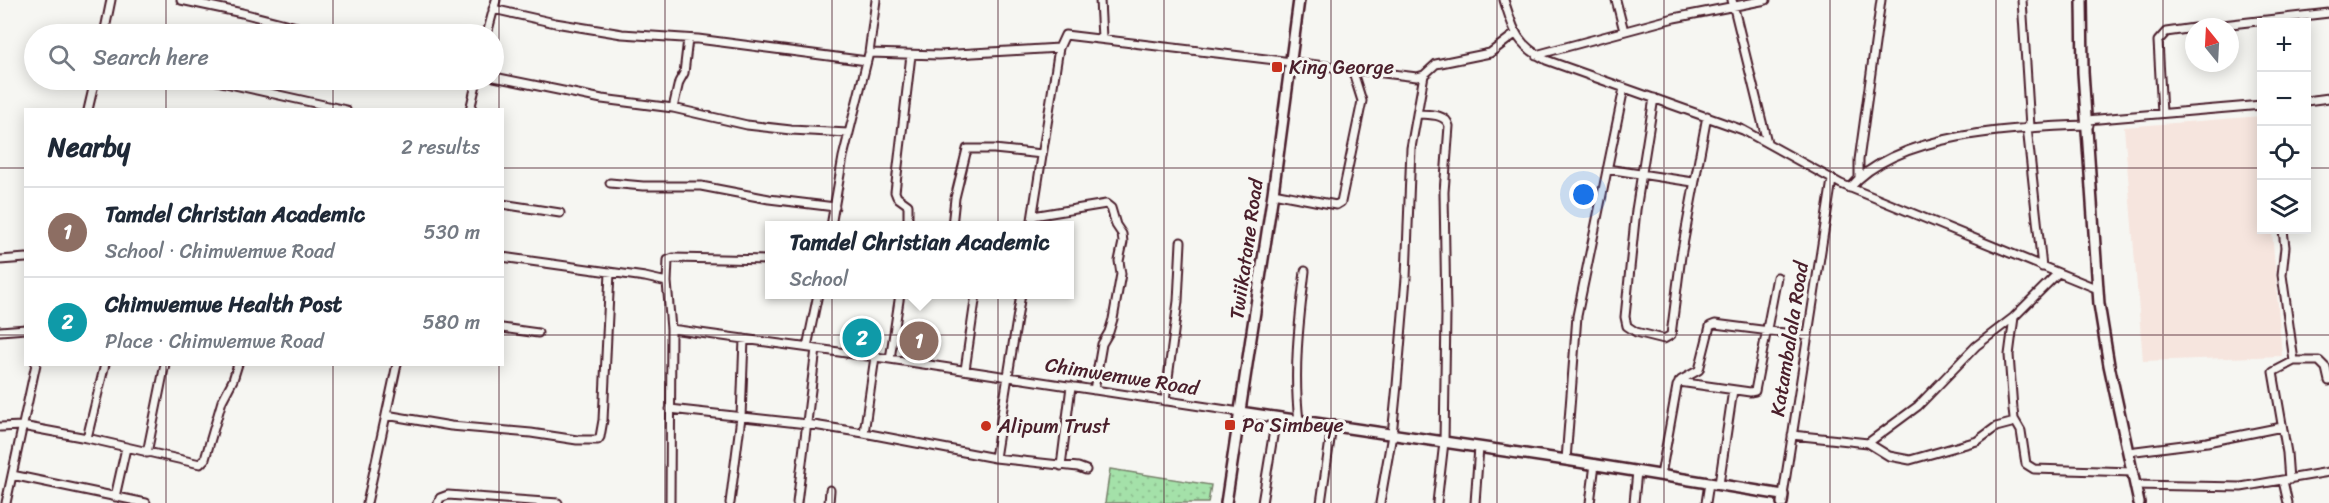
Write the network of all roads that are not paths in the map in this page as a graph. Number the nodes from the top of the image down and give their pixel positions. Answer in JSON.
{"nodes":[{"id":1,"x":111,"y":0,"type":"edge"},
{"id":2,"x":182,"y":0,"type":"edge"},
{"id":3,"x":496,"y":0,"type":"edge"},
{"id":4,"x":876,"y":0,"type":"edge"},
{"id":5,"x":1100,"y":0,"type":"edge"},
{"id":6,"x":1299,"y":0,"type":"edge"},
{"id":7,"x":1504,"y":0,"type":"edge"},
{"id":8,"x":1616,"y":0,"type":"edge"},
{"id":9,"x":1766,"y":0,"type":"edge"},
{"id":10,"x":1881,"y":0,"type":"edge"},
{"id":11,"x":2022,"y":0,"type":"edge"},
{"id":12,"x":2082,"y":0,"type":"edge"},
{"id":13,"x":1733,"y":3,"type":"edge"},
{"id":14,"x":493,"y":9,"type":"junction"},
{"id":15,"x":2329,"y":13,"type":"edge"},
{"id":16,"x":2298,"y":18,"type":"edge"},
{"id":17,"x":2257,"y":22,"type":"edge"},
{"id":18,"x":106,"y":24,"type":"edge"},
{"id":19,"x":285,"y":24,"type":"edge"},
{"id":20,"x":489,"y":24,"type":"edge"},
{"id":21,"x":2239,"y":24,"type":"edge"},
{"id":22,"x":2185,"y":29,"type":"edge"},
{"id":23,"x":1624,"y":30,"type":"junction"},
{"id":24,"x":1515,"y":34,"type":"junction"},
{"id":25,"x":1102,"y":38,"type":"junction"},
{"id":26,"x":688,"y":39,"type":"junction"},
{"id":27,"x":1059,"y":48,"type":"junction"},
{"id":28,"x":869,"y":53,"type":"junction"},
{"id":29,"x":911,"y":55,"type":"junction"},
{"id":30,"x":1536,"y":55,"type":"junction"},
{"id":31,"x":867,"y":61,"type":"junction"},
{"id":32,"x":1291,"y":61,"type":"junction"},
{"id":33,"x":1352,"y":69,"type":"junction"},
{"id":34,"x":1424,"y":75,"type":"junction"},
{"id":35,"x":504,"y":79,"type":"edge"},
{"id":36,"x":1624,"y":88,"type":"junction"},
{"id":37,"x":93,"y":90,"type":"edge"},
{"id":38,"x":257,"y":90,"type":"edge"},
{"id":39,"x":475,"y":90,"type":"edge"},
{"id":40,"x":1654,"y":98,"type":"junction"},
{"id":41,"x":2329,"y":98,"type":"edge"},
{"id":42,"x":2311,"y":100,"type":"edge"},
{"id":43,"x":2257,"y":105,"type":"edge"},
{"id":44,"x":88,"y":108,"type":"edge"},
{"id":45,"x":337,"y":108,"type":"edge"},
{"id":46,"x":470,"y":108,"type":"edge"},
{"id":47,"x":673,"y":108,"type":"junction"},
{"id":48,"x":2162,"y":113,"type":"junction"},
{"id":49,"x":1417,"y":114,"type":"junction"},
{"id":50,"x":1707,"y":116,"type":"junction"},
{"id":51,"x":2088,"y":122,"type":"junction"},
{"id":52,"x":2029,"y":127,"type":"junction"},
{"id":53,"x":849,"y":133,"type":"junction"},
{"id":54,"x":1767,"y":142,"type":"junction"},
{"id":55,"x":1042,"y":154,"type":"junction"},
{"id":56,"x":1607,"y":169,"type":"junction"},
{"id":57,"x":1642,"y":175,"type":"junction"},
{"id":58,"x":1859,"y":178,"type":"junction"},
{"id":59,"x":1832,"y":180,"type":"junction"},
{"id":60,"x":610,"y":183,"type":"dead end"},
{"id":61,"x":1693,"y":183,"type":"junction"},
{"id":62,"x":1850,"y":188,"type":"junction"},
{"id":63,"x":1273,"y":193,"type":"junction"},
{"id":64,"x":504,"y":204,"type":"edge"},
{"id":65,"x":835,"y":207,"type":"junction"},
{"id":66,"x":560,"y":213,"type":"dead end"},
{"id":67,"x":1033,"y":216,"type":"junction"},
{"id":68,"x":832,"y":221,"type":"edge"},
{"id":69,"x":908,"y":221,"type":"edge"},
{"id":70,"x":953,"y":221,"type":"edge"},
{"id":71,"x":1032,"y":221,"type":"edge"},
{"id":72,"x":2283,"y":234,"type":"edge"},
{"id":73,"x":1181,"y":242,"type":"dead end"},
{"id":74,"x":504,"y":257,"type":"edge"},
{"id":75,"x":24,"y":258,"type":"edge"},
{"id":76,"x":0,"y":260,"type":"edge"},
{"id":77,"x":765,"y":260,"type":"edge"},
{"id":78,"x":2042,"y":267,"type":"junction"},
{"id":79,"x":609,"y":272,"type":"junction"},
{"id":80,"x":1305,"y":272,"type":"dead end"},
{"id":81,"x":2058,"y":273,"type":"junction"},
{"id":82,"x":1777,"y":277,"type":"dead end"},
{"id":83,"x":667,"y":282,"type":"junction"},
{"id":84,"x":2097,"y":289,"type":"junction"},
{"id":85,"x":817,"y":299,"type":"edge"},
{"id":86,"x":899,"y":299,"type":"edge"},
{"id":87,"x":975,"y":299,"type":"edge"},
{"id":88,"x":1020,"y":299,"type":"edge"},
{"id":89,"x":2014,"y":317,"type":"junction"},
{"id":90,"x":504,"y":328,"type":"edge"},
{"id":91,"x":24,"y":329,"type":"edge"},
{"id":92,"x":671,"y":329,"type":"junction"},
{"id":93,"x":1767,"y":330,"type":"junction"},
{"id":94,"x":0,"y":331,"type":"edge"},
{"id":95,"x":538,"y":333,"type":"dead end"},
{"id":96,"x":1808,"y":336,"type":"junction"},
{"id":97,"x":744,"y":339,"type":"junction"},
{"id":98,"x":807,"y":347,"type":"junction"},
{"id":99,"x":816,"y":349,"type":"junction"},
{"id":100,"x":875,"y":357,"type":"junction"},
{"id":101,"x":890,"y":359,"type":"junction"},
{"id":102,"x":2294,"y":361,"type":"junction"},
{"id":103,"x":36,"y":366,"type":"edge"},
{"id":104,"x":105,"y":366,"type":"edge"},
{"id":105,"x":165,"y":366,"type":"edge"},
{"id":106,"x":237,"y":366,"type":"edge"},
{"id":107,"x":397,"y":366,"type":"edge"},
{"id":108,"x":965,"y":370,"type":"junction"},
{"id":109,"x":1008,"y":377,"type":"junction"},
{"id":110,"x":2329,"y":381,"type":"edge"},
{"id":111,"x":1679,"y":382,"type":"junction"},
{"id":112,"x":1071,"y":387,"type":"junction"},
{"id":113,"x":1094,"y":390,"type":"junction"},
{"id":114,"x":1733,"y":390,"type":"junction"},
{"id":115,"x":1165,"y":401,"type":"junction"},
{"id":116,"x":670,"y":409,"type":"junction"},
{"id":117,"x":1240,"y":412,"type":"junction"},
{"id":118,"x":386,"y":415,"type":"junction"},
{"id":119,"x":741,"y":417,"type":"junction"},
{"id":120,"x":1276,"y":418,"type":"junction"},
{"id":121,"x":1299,"y":421,"type":"junction"},
{"id":122,"x":2015,"y":422,"type":"junction"},
{"id":123,"x":807,"y":424,"type":"junction"},
{"id":124,"x":22,"y":426,"type":"junction"},
{"id":125,"x":1332,"y":426,"type":"junction"},
{"id":126,"x":0,"y":427,"type":"edge"},
{"id":127,"x":2282,"y":427,"type":"junction"},
{"id":128,"x":864,"y":433,"type":"junction"},
{"id":129,"x":1392,"y":435,"type":"junction"},
{"id":130,"x":1792,"y":435,"type":"junction"},
{"id":131,"x":87,"y":438,"type":"junction"},
{"id":132,"x":1444,"y":442,"type":"junction"},
{"id":133,"x":1868,"y":442,"type":"junction"},
{"id":134,"x":1479,"y":447,"type":"junction"},
{"id":135,"x":126,"y":448,"type":"junction"},
{"id":136,"x":2128,"y":452,"type":"junction"},
{"id":137,"x":147,"y":453,"type":"junction"},
{"id":138,"x":995,"y":458,"type":"junction"},
{"id":139,"x":1566,"y":460,"type":"junction"},
{"id":140,"x":1595,"y":464,"type":"junction"},
{"id":141,"x":1061,"y":466,"type":"junction"},
{"id":142,"x":1086,"y":470,"type":"dead end"},
{"id":143,"x":1637,"y":471,"type":"junction"},
{"id":144,"x":2133,"y":472,"type":"junction"},
{"id":145,"x":2329,"y":472,"type":"edge"},
{"id":146,"x":12,"y":475,"type":"junction"},
{"id":147,"x":1661,"y":475,"type":"junction"},
{"id":148,"x":2286,"y":480,"type":"junction"},
{"id":149,"x":1709,"y":483,"type":"junction"},
{"id":150,"x":1719,"y":484,"type":"junction"},
{"id":151,"x":2135,"y":485,"type":"junction"},
{"id":152,"x":830,"y":490,"type":"dead end"},
{"id":153,"x":115,"y":497,"type":"junction"},
{"id":154,"x":1783,"y":499,"type":"edge"},
{"id":155,"x":507,"y":501,"type":"edge"},
{"id":156,"x":6,"y":503,"type":"edge"},
{"id":157,"x":146,"y":503,"type":"edge"},
{"id":158,"x":367,"y":503,"type":"edge"},
{"id":159,"x":438,"y":503,"type":"edge"},
{"id":160,"x":558,"y":503,"type":"edge"},
{"id":161,"x":670,"y":503,"type":"edge"},
{"id":162,"x":730,"y":503,"type":"edge"},
{"id":163,"x":797,"y":503,"type":"edge"},
{"id":164,"x":829,"y":503,"type":"edge"},
{"id":165,"x":1226,"y":503,"type":"edge"},
{"id":166,"x":1262,"y":503,"type":"edge"},
{"id":167,"x":1321,"y":503,"type":"edge"},
{"id":168,"x":1380,"y":503,"type":"edge"},
{"id":169,"x":1437,"y":503,"type":"edge"},
{"id":170,"x":1474,"y":503,"type":"edge"},
{"id":171,"x":1590,"y":503,"type":"edge"},
{"id":172,"x":1634,"y":503,"type":"edge"},
{"id":173,"x":1706,"y":503,"type":"edge"},
{"id":174,"x":2139,"y":503,"type":"edge"},
{"id":175,"x":2288,"y":503,"type":"edge"}],
"edges":[{"from":1,"to":18,"type":"street"},
{"from":2,"to":19,"type":"street"},
{"from":3,"to":14,"type":"street"},
{"from":4,"to":28,"type":"street"},
{"from":5,"to":25,"type":"street"},
{"from":6,"to":32,"type":"street","name":"Twiikatane Road"},
{"from":7,"to":24,"type":"street"},
{"from":8,"to":23,"type":"street"},
{"from":9,"to":13,"type":"street"},
{"from":10,"to":58,"type":"street"},
{"from":11,"to":52,"type":"street"},
{"from":12,"to":51,"type":"street"},
{"from":13,"to":23,"type":"street"},
{"from":13,"to":54,"type":"street"},
{"from":14,"to":20,"type":"street"},
{"from":14,"to":26,"type":"street"},
{"from":15,"to":16,"type":"street"},
{"from":17,"to":21,"type":"street"},
{"from":22,"to":48,"type":"street"},
{"from":23,"to":30,"type":"street"},
{"from":24,"to":30,"type":"street"},
{"from":24,"to":34,"type":"street"},
{"from":25,"to":27,"type":"street"},
{"from":25,"to":32,"type":"street"},
{"from":26,"to":31,"type":"street"},
{"from":26,"to":47,"type":"street"},
{"from":27,"to":29,"type":"street"},
{"from":27,"to":55,"type":"street"},
{"from":28,"to":29,"type":"street"},
{"from":28,"to":31,"type":"street"},
{"from":29,"to":69,"type":"street"},
{"from":30,"to":36,"type":"street"},
{"from":31,"to":53,"type":"street"},
{"from":32,"to":33,"type":"street"},
{"from":32,"to":63,"type":"street","name":"Twiikatane Road"},
{"from":33,"to":34,"type":"street"},
{"from":33,"to":63,"type":"street"},
{"from":34,"to":49,"type":"street"},
{"from":35,"to":47,"type":"street"},
{"from":36,"to":40,"type":"street"},
{"from":36,"to":56,"type":"street"},
{"from":37,"to":44,"type":"street"},
{"from":38,"to":45,"type":"street"},
{"from":39,"to":46,"type":"street"},
{"from":40,"to":50,"type":"street"},
{"from":40,"to":57,"type":"street"},
{"from":41,"to":42,"type":"street"},
{"from":43,"to":48,"type":"street"},
{"from":47,"to":53,"type":"street"},
{"from":48,"to":51,"type":"street"},
{"from":49,"to":129,"type":"street"},
{"from":49,"to":132,"type":"street"},
{"from":50,"to":54,"type":"street"},
{"from":50,"to":61,"type":"street"},
{"from":51,"to":52,"type":"street"},
{"from":51,"to":84,"type":"street"},
{"from":52,"to":58,"type":"street"},
{"from":52,"to":78,"type":"street"},
{"from":53,"to":65,"type":"street"},
{"from":54,"to":59,"type":"street"},
{"from":55,"to":67,"type":"street"},
{"from":55,"to":70,"type":"street"},
{"from":56,"to":57,"type":"street"},
{"from":56,"to":139,"type":"street"},
{"from":57,"to":61,"type":"street"},
{"from":57,"to":61,"type":"street"},
{"from":58,"to":62,"type":"street"},
{"from":59,"to":62,"type":"street"},
{"from":59,"to":96,"type":"street","name":"Katambalala Road"},
{"from":60,"to":65,"type":"street"},
{"from":62,"to":78,"type":"street"},
{"from":63,"to":117,"type":"street","name":"Twiikatane Road"},
{"from":64,"to":66,"type":"street"},
{"from":65,"to":68,"type":"street"},
{"from":67,"to":71,"type":"street"},
{"from":67,"to":113,"type":"street"},
{"from":72,"to":102,"type":"street"},
{"from":73,"to":115,"type":"street"},
{"from":74,"to":79,"type":"street"},
{"from":75,"to":76,"type":"street"},
{"from":77,"to":83,"type":"street"},
{"from":78,"to":81,"type":"street"},
{"from":79,"to":83,"type":"street"},
{"from":79,"to":118,"type":"street"},
{"from":80,"to":121,"type":"street"},
{"from":81,"to":84,"type":"street"},
{"from":81,"to":89,"type":"street"},
{"from":82,"to":93,"type":"street"},
{"from":83,"to":92,"type":"street"},
{"from":84,"to":136,"type":"street"},
{"from":85,"to":98,"type":"street"},
{"from":86,"to":101,"type":"street"},
{"from":87,"to":108,"type":"street"},
{"from":88,"to":109,"type":"street"},
{"from":89,"to":122,"type":"street"},
{"from":89,"to":133,"type":"street"},
{"from":90,"to":95,"type":"street"},
{"from":91,"to":94,"type":"street"},
{"from":92,"to":97,"type":"street","name":"Chimwemwe Road"},
{"from":92,"to":116,"type":"street"},
{"from":93,"to":96,"type":"street"},
{"from":93,"to":111,"type":"street"},
{"from":93,"to":114,"type":"street"},
{"from":96,"to":130,"type":"street","name":"Katambalala Road"},
{"from":97,"to":98,"type":"street","name":"Chimwemwe Road"},
{"from":97,"to":119,"type":"street"},
{"from":98,"to":99,"type":"street","name":"Chimwemwe Road"},
{"from":99,"to":100,"type":"street","name":"Chimwemwe Road"},
{"from":99,"to":123,"type":"street"},
{"from":100,"to":101,"type":"street","name":"Chimwemwe Road"},
{"from":100,"to":128,"type":"street"},
{"from":101,"to":108,"type":"street","name":"Chimwemwe Road"},
{"from":102,"to":110,"type":"street"},
{"from":102,"to":127,"type":"street"},
{"from":103,"to":124,"type":"street"},
{"from":104,"to":131,"type":"street"},
{"from":105,"to":137,"type":"street"},
{"from":106,"to":137,"type":"street"},
{"from":107,"to":118,"type":"street"},
{"from":108,"to":109,"type":"street","name":"Chimwemwe Road"},
{"from":109,"to":112,"type":"street","name":"Chimwemwe Road"},
{"from":109,"to":138,"type":"street"},
{"from":111,"to":114,"type":"street"},
{"from":111,"to":147,"type":"street"},
{"from":112,"to":113,"type":"street","name":"Chimwemwe Road"},
{"from":112,"to":141,"type":"street"},
{"from":113,"to":115,"type":"street","name":"Chimwemwe Road"},
{"from":114,"to":150,"type":"street"},
{"from":115,"to":117,"type":"street","name":"Chimwemwe Road"},
{"from":116,"to":119,"type":"street"},
{"from":116,"to":161,"type":"street"},
{"from":117,"to":120,"type":"street","name":"Chimwemwe Road"},
{"from":117,"to":165,"type":"street","name":"Twiikatane Road"},
{"from":118,"to":158,"type":"street"},
{"from":119,"to":123,"type":"street"},
{"from":119,"to":162,"type":"street"},
{"from":120,"to":121,"type":"street","name":"Chimwemwe Road"},
{"from":120,"to":166,"type":"street"},
{"from":121,"to":125,"type":"street","name":"Chimwemwe Road"},
{"from":122,"to":133,"type":"street"},
{"from":122,"to":144,"type":"street"},
{"from":123,"to":128,"type":"street"},
{"from":123,"to":163,"type":"street"},
{"from":124,"to":126,"type":"street"},
{"from":124,"to":131,"type":"street"},
{"from":124,"to":146,"type":"street"},
{"from":125,"to":129,"type":"street","name":"Chimwemwe Road"},
{"from":125,"to":167,"type":"street"},
{"from":127,"to":136,"type":"street"},
{"from":127,"to":148,"type":"street"},
{"from":128,"to":138,"type":"street"},
{"from":129,"to":132,"type":"street","name":"Chimwemwe Road"},
{"from":129,"to":168,"type":"street"},
{"from":130,"to":133,"type":"street"},
{"from":130,"to":154,"type":"street","name":"Katambalala Road"},
{"from":131,"to":135,"type":"street"},
{"from":132,"to":134,"type":"street","name":"Chimwemwe Road"},
{"from":132,"to":169,"type":"street"},
{"from":134,"to":139,"type":"street","name":"Chimwemwe Road"},
{"from":134,"to":170,"type":"street"},
{"from":135,"to":137,"type":"street"},
{"from":135,"to":153,"type":"street"},
{"from":136,"to":144,"type":"street"},
{"from":138,"to":141,"type":"street"},
{"from":139,"to":140,"type":"street","name":"Chimwemwe Road"},
{"from":140,"to":143,"type":"street","name":"Chimwemwe Road"},
{"from":140,"to":171,"type":"street"},
{"from":141,"to":142,"type":"street"},
{"from":143,"to":147,"type":"street","name":"Chimwemwe Road"},
{"from":143,"to":172,"type":"street"},
{"from":144,"to":151,"type":"street"},
{"from":145,"to":148,"type":"street"},
{"from":146,"to":153,"type":"street"},
{"from":146,"to":156,"type":"street"},
{"from":147,"to":149,"type":"street","name":"Chimwemwe Road"},
{"from":148,"to":151,"type":"street"},
{"from":148,"to":175,"type":"street"},
{"from":149,"to":150,"type":"street","name":"Chimwemwe Road"},
{"from":149,"to":173,"type":"street"},
{"from":150,"to":154,"type":"street","name":"Chimwemwe Road"},
{"from":151,"to":174,"type":"street"},
{"from":152,"to":164,"type":"street"},
{"from":153,"to":157,"type":"street"},
{"from":155,"to":159,"type":"street"},
{"from":155,"to":160,"type":"street"}]}
